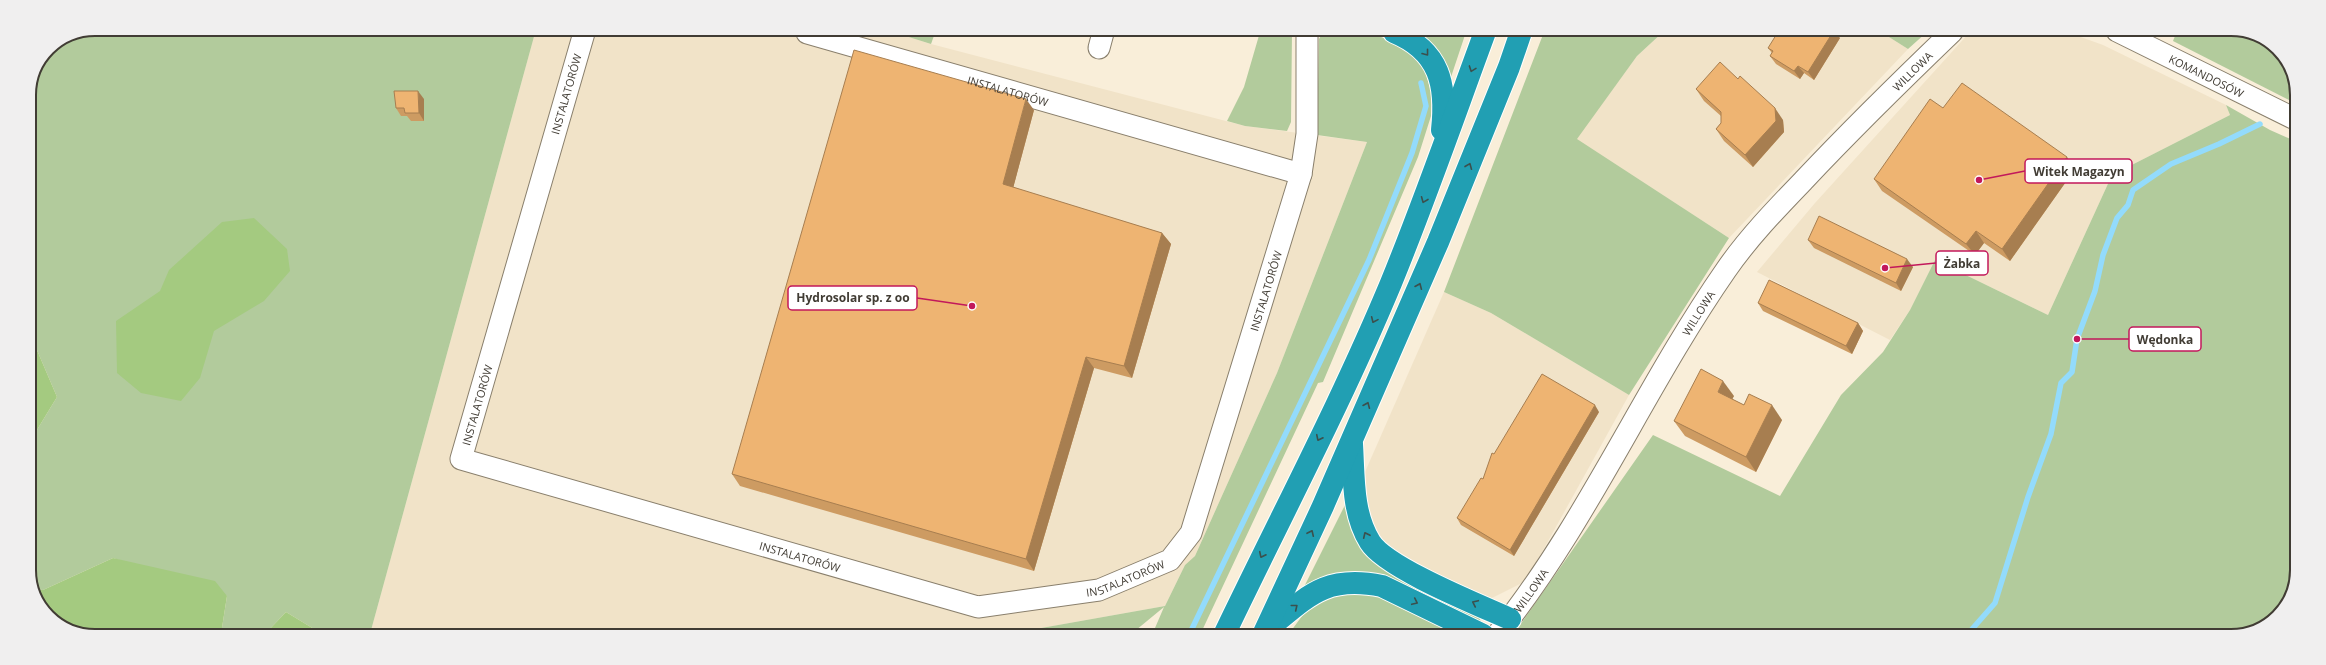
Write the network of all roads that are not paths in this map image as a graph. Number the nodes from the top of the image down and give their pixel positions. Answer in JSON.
{"nodes":[{"id":1,"x":583,"y":36,"type":"edge"},
{"id":2,"x":818,"y":36,"type":"edge"},
{"id":3,"x":1307,"y":36,"type":"edge"},
{"id":4,"x":1401,"y":36,"type":"edge"},
{"id":5,"x":1484,"y":36,"type":"edge"},
{"id":6,"x":1520,"y":36,"type":"edge"},
{"id":7,"x":1948,"y":36,"type":"edge"},
{"id":8,"x":2127,"y":36,"type":"edge"},
{"id":9,"x":2290,"y":117,"type":"edge"},
{"id":10,"x":1438,"y":164,"type":"junction"},
{"id":11,"x":1301,"y":174,"type":"junction"},
{"id":12,"x":1352,"y":441,"type":"junction"},
{"id":13,"x":1504,"y":627,"type":"edge"},
{"id":14,"x":1227,"y":629,"type":"edge"},
{"id":15,"x":1266,"y":629,"type":"edge"},
{"id":16,"x":1269,"y":629,"type":"edge"},
{"id":17,"x":1471,"y":629,"type":"edge"}],
"edges":[{"from":1,"to":11,"type":"street","name":"INSTALATORÓW"},
{"from":2,"to":11,"type":"street","name":"INSTALATORÓW"},
{"from":3,"to":11,"type":"street","name":"INSTALATORÓW"},
{"from":4,"to":10,"type":"highway","one_way":true},
{"from":5,"to":10,"type":"highway","one_way":true},
{"from":12,"to":6,"type":"highway","one_way":true},
{"from":7,"to":13,"type":"street","name":"WILLOWA"},
{"from":8,"to":9,"type":"street","name":"KOMANDOSÓW"},
{"from":10,"to":14,"type":"highway","one_way":true},
{"from":13,"to":12,"type":"highway","one_way":true},
{"from":15,"to":12,"type":"highway","one_way":true},
{"from":16,"to":17,"type":"highway","one_way":true}]}
